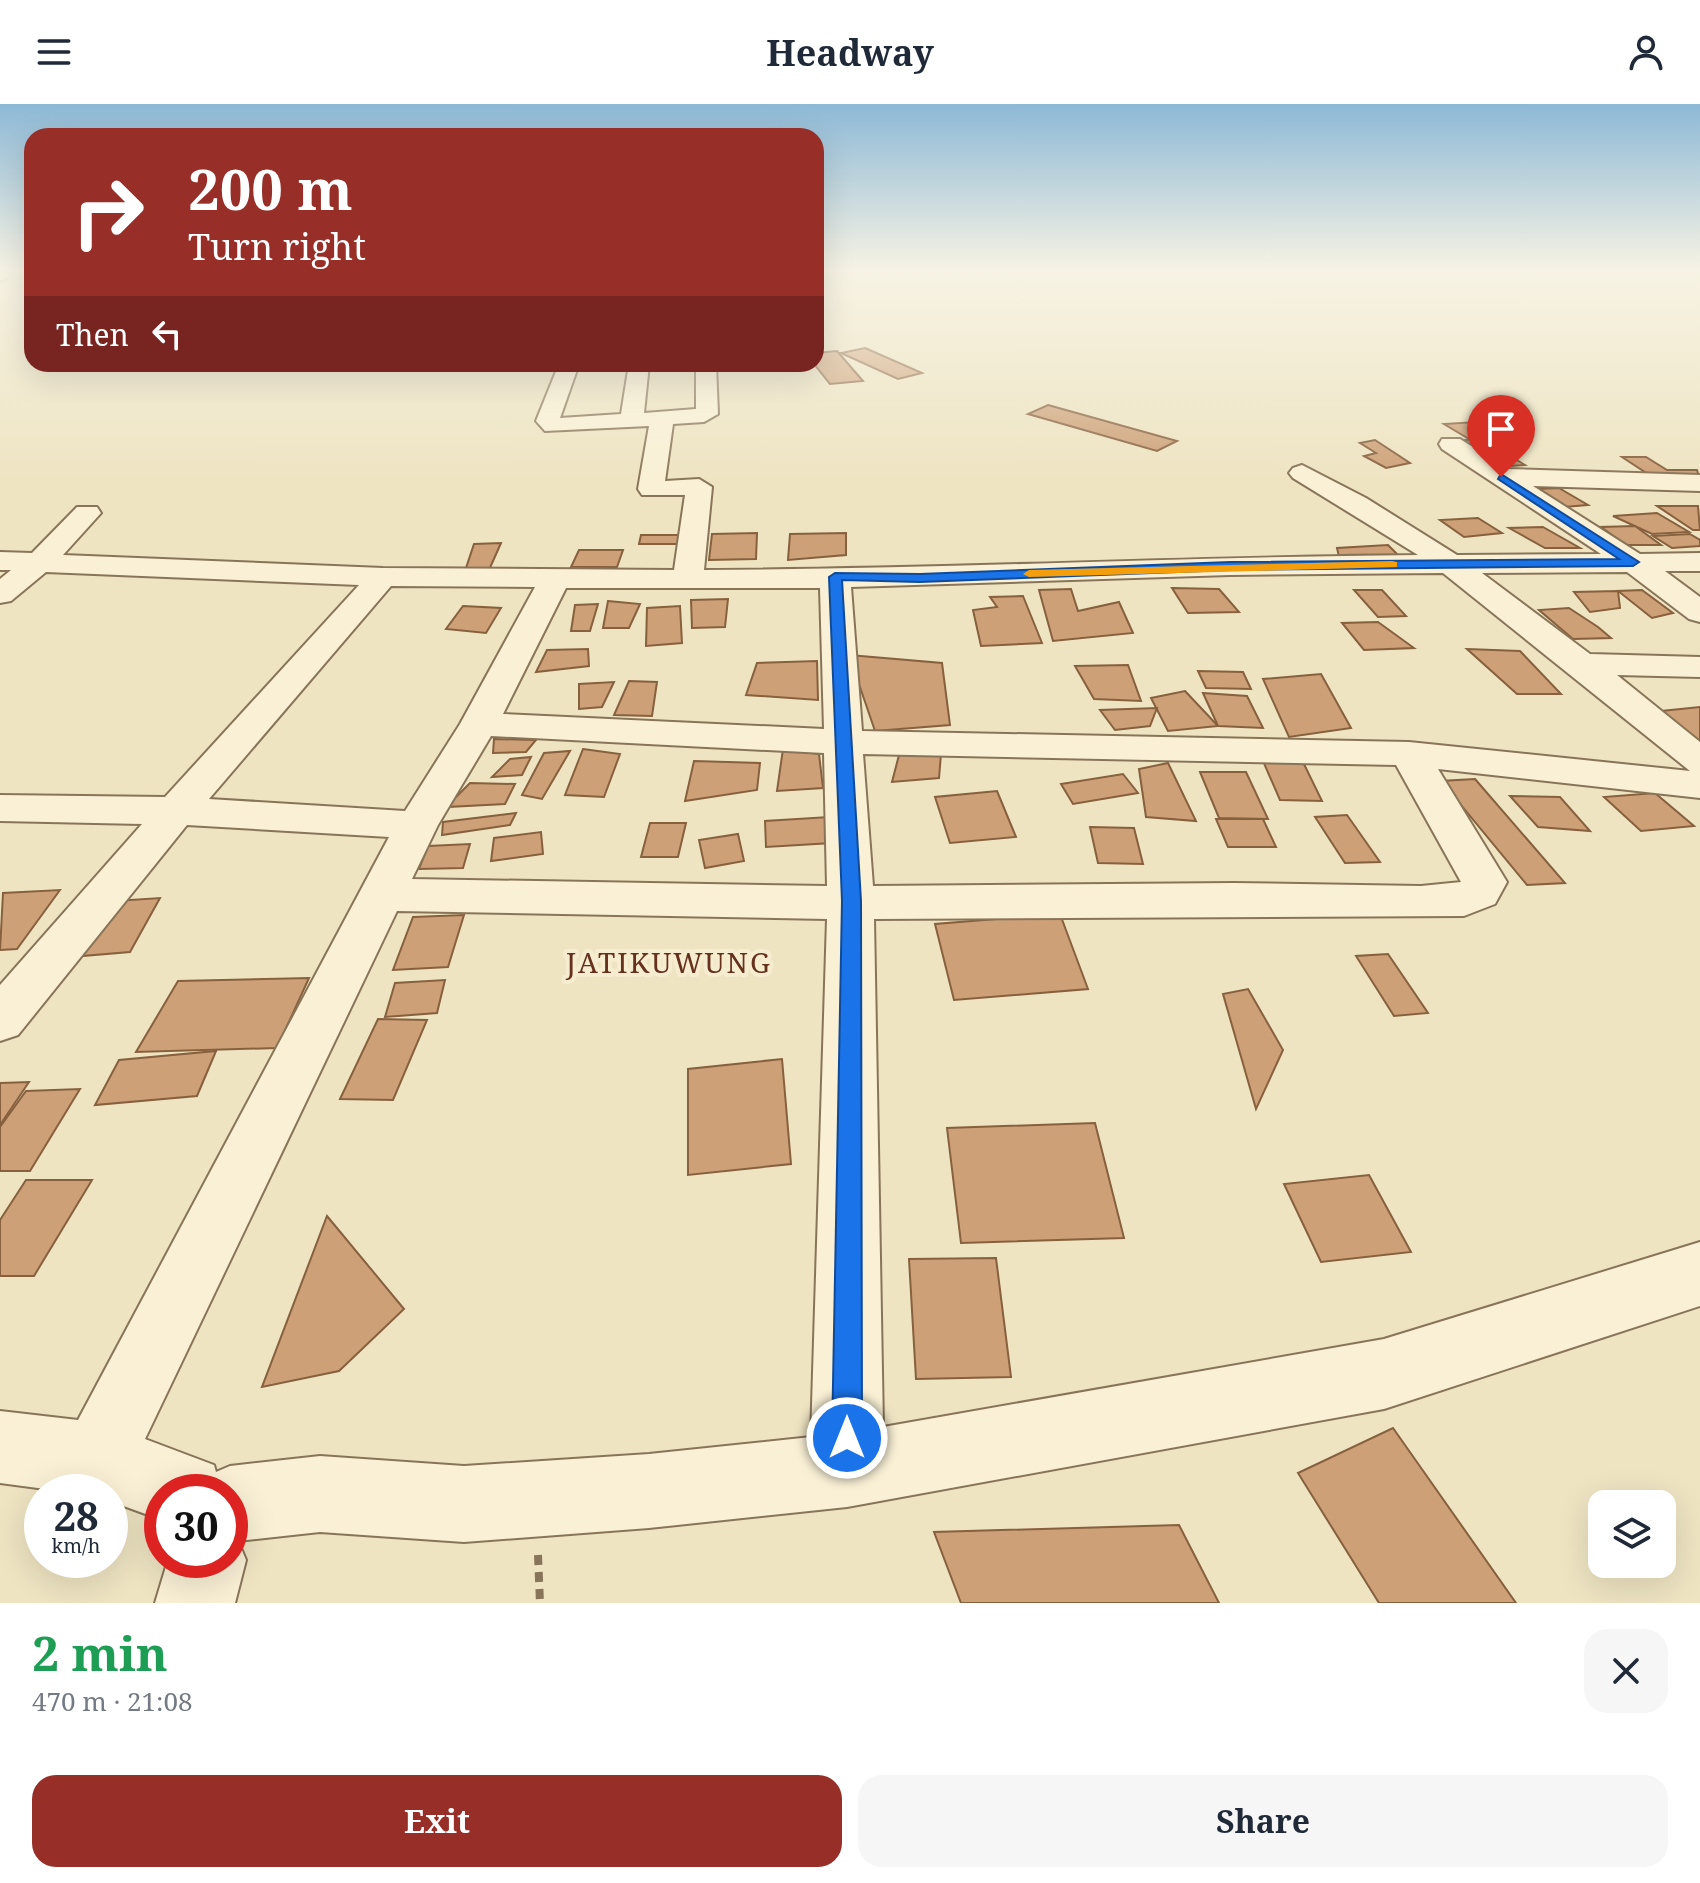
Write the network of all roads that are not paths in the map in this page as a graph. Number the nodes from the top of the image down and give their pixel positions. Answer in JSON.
{"nodes":[{"id":1,"x":566,"y":372,"type":"edge"},
{"id":2,"x":638,"y":372,"type":"edge"},
{"id":3,"x":706,"y":372,"type":"edge"},
{"id":4,"x":662,"y":420,"type":"junction"},
{"id":5,"x":631,"y":422,"type":"junction"},
{"id":6,"x":1451,"y":444,"type":"dead end"},
{"id":7,"x":1302,"y":473,"type":"dead end"},
{"id":8,"x":1501,"y":477,"type":"junction"},
{"id":9,"x":1700,"y":483,"type":"edge"},
{"id":10,"x":87,"y":513,"type":"dead end"},
{"id":11,"x":0,"y":561,"type":"edge"},
{"id":12,"x":40,"y":562,"type":"junction"},
{"id":13,"x":1633,"y":562,"type":"junction"},
{"id":14,"x":1700,"y":562,"type":"edge"},
{"id":15,"x":1454,"y":564,"type":"junction"},
{"id":16,"x":383,"y":577,"type":"junction"},
{"id":17,"x":556,"y":577,"type":"junction"},
{"id":18,"x":835,"y":577,"type":"junction"},
{"id":19,"x":688,"y":579,"type":"junction"},
{"id":20,"x":0,"y":594,"type":"edge"},
{"id":21,"x":1700,"y":612,"type":"edge"},
{"id":22,"x":1581,"y":664,"type":"junction"},
{"id":23,"x":1700,"y":667,"type":"edge"},
{"id":24,"x":479,"y":724,"type":"junction"},
{"id":25,"x":844,"y":742,"type":"junction"},
{"id":26,"x":1409,"y":754,"type":"junction"},
{"id":27,"x":1700,"y":762,"type":"edge"},
{"id":28,"x":1700,"y":785,"type":"edge"},
{"id":29,"x":0,"y":808,"type":"edge"},
{"id":30,"x":176,"y":811,"type":"junction"},
{"id":31,"x":417,"y":825,"type":"junction"},
{"id":32,"x":382,"y":895,"type":"junction"},
{"id":33,"x":851,"y":901,"type":"junction"},
{"id":34,"x":0,"y":1020,"type":"edge"},
{"id":35,"x":1700,"y":1274,"type":"edge"},
{"id":36,"x":0,"y":1447,"type":"edge"},
{"id":37,"x":97,"y":1459,"type":"junction"},
{"id":38,"x":847,"y":1470,"type":"junction"},
{"id":39,"x":144,"y":1476,"type":"edge"},
{"id":40,"x":248,"y":1502,"type":"edge"},
{"id":41,"x":202,"y":1578,"type":"edge"},
{"id":42,"x":195,"y":1603,"type":"edge"}],
"edges":[{"from":1,"to":5,"type":"street"},
{"from":2,"to":5,"type":"street"},
{"from":3,"to":4,"type":"street"},
{"from":4,"to":5,"type":"street"},
{"from":4,"to":19,"type":"street"},
{"from":6,"to":8,"type":"street"},
{"from":7,"to":15,"type":"street"},
{"from":8,"to":9,"type":"street"},
{"from":8,"to":13,"type":"street"},
{"from":10,"to":12,"type":"street"},
{"from":11,"to":12,"type":"street"},
{"from":12,"to":16,"type":"street"},
{"from":12,"to":20,"type":"street"},
{"from":13,"to":14,"type":"street"},
{"from":13,"to":15,"type":"street"},
{"from":13,"to":21,"type":"street"},
{"from":15,"to":18,"type":"street"},
{"from":15,"to":22,"type":"street"},
{"from":16,"to":17,"type":"street"},
{"from":16,"to":30,"type":"street"},
{"from":17,"to":19,"type":"street"},
{"from":17,"to":24,"type":"street"},
{"from":18,"to":19,"type":"street"},
{"from":18,"to":25,"type":"street"},
{"from":22,"to":23,"type":"street"},
{"from":22,"to":27,"type":"street"},
{"from":24,"to":25,"type":"street"},
{"from":24,"to":31,"type":"street"},
{"from":25,"to":26,"type":"street"},
{"from":25,"to":33,"type":"street"},
{"from":26,"to":28,"type":"street"},
{"from":26,"to":33,"type":"street"},
{"from":29,"to":30,"type":"street"},
{"from":30,"to":31,"type":"street"},
{"from":30,"to":34,"type":"street"},
{"from":31,"to":32,"type":"street"},
{"from":32,"to":33,"type":"street"},
{"from":32,"to":37,"type":"street"},
{"from":33,"to":38,"type":"street"},
{"from":35,"to":38,"type":"street"},
{"from":36,"to":37,"type":"street"},
{"from":37,"to":39,"type":"street"},
{"from":38,"to":40,"type":"street"},
{"from":41,"to":42,"type":"street"}]}
